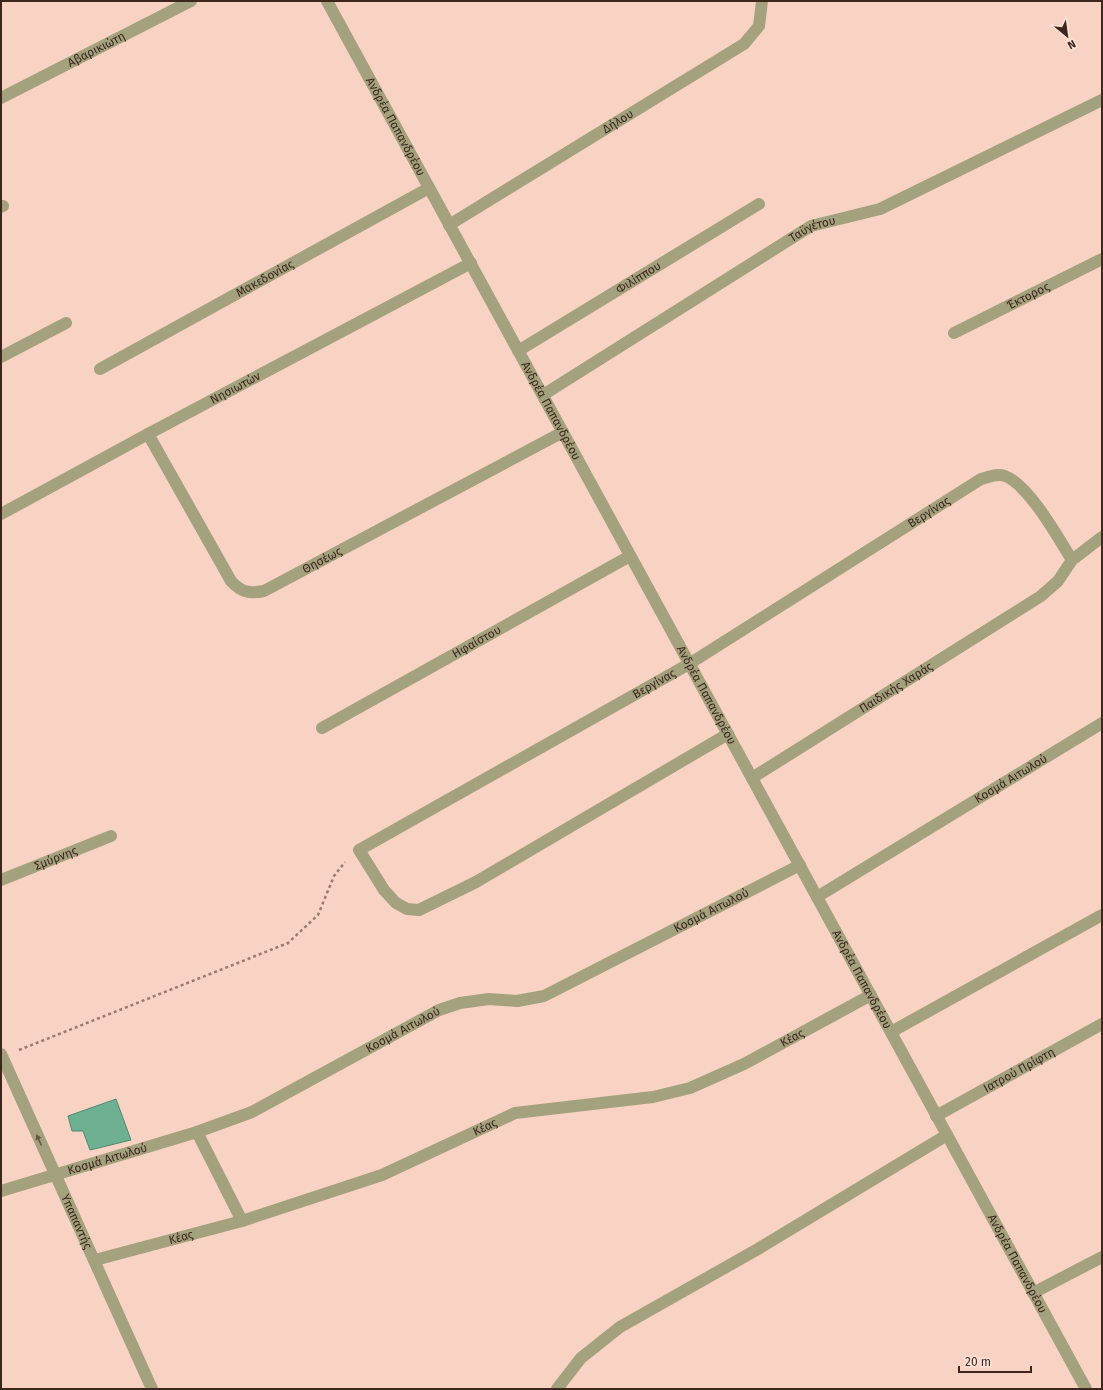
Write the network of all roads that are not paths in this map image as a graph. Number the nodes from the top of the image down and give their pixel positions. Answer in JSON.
{"nodes":[{"id":1,"x":191,"y":1,"type":"edge"},
{"id":2,"x":327,"y":1,"type":"edge"},
{"id":3,"x":762,"y":1,"type":"edge"},
{"id":4,"x":1,"y":98,"type":"edge"},
{"id":5,"x":1102,"y":100,"type":"edge"},
{"id":6,"x":429,"y":188,"type":"junction"},
{"id":7,"x":759,"y":204,"type":"dead end"},
{"id":8,"x":449,"y":225,"type":"junction"},
{"id":9,"x":1102,"y":259,"type":"edge"},
{"id":10,"x":471,"y":263,"type":"junction"},
{"id":11,"x":66,"y":323,"type":"dead end"},
{"id":12,"x":954,"y":333,"type":"dead end"},
{"id":13,"x":518,"y":351,"type":"junction"},
{"id":14,"x":1,"y":357,"type":"edge"},
{"id":15,"x":100,"y":369,"type":"dead end"},
{"id":16,"x":542,"y":395,"type":"junction"},
{"id":17,"x":563,"y":432,"type":"junction"},
{"id":18,"x":148,"y":434,"type":"junction"},
{"id":19,"x":1,"y":514,"type":"edge"},
{"id":20,"x":1102,"y":537,"type":"edge"},
{"id":21,"x":630,"y":556,"type":"junction"},
{"id":22,"x":1072,"y":560,"type":"junction"},
{"id":23,"x":689,"y":664,"type":"junction"},
{"id":24,"x":1102,"y":723,"type":"edge"},
{"id":25,"x":322,"y":728,"type":"dead end"},
{"id":26,"x":728,"y":734,"type":"junction"},
{"id":27,"x":752,"y":778,"type":"junction"},
{"id":28,"x":111,"y":836,"type":"dead end"},
{"id":29,"x":800,"y":865,"type":"junction"},
{"id":30,"x":1,"y":880,"type":"edge"},
{"id":31,"x":817,"y":897,"type":"junction"},
{"id":32,"x":1102,"y":915,"type":"edge"},
{"id":33,"x":871,"y":995,"type":"junction"},
{"id":34,"x":1102,"y":1024,"type":"edge"},
{"id":35,"x":891,"y":1032,"type":"junction"},
{"id":36,"x":2,"y":1055,"type":"edge"},
{"id":37,"x":936,"y":1116,"type":"junction"},
{"id":38,"x":197,"y":1132,"type":"junction"},
{"id":39,"x":947,"y":1135,"type":"junction"},
{"id":40,"x":55,"y":1175,"type":"junction"},
{"id":41,"x":1,"y":1191,"type":"edge"},
{"id":42,"x":242,"y":1221,"type":"junction"},
{"id":43,"x":1102,"y":1257,"type":"edge"},
{"id":44,"x":94,"y":1260,"type":"junction"},
{"id":45,"x":1033,"y":1293,"type":"junction"},
{"id":46,"x":152,"y":1389,"type":"edge"},
{"id":47,"x":557,"y":1389,"type":"edge"},
{"id":48,"x":1086,"y":1389,"type":"edge"}],
"edges":[{"from":1,"to":4,"type":"street","name":"Αβαρικιώτη"},
{"from":2,"to":6,"type":"street","name":"Ανδρέα Παπανδρέου"},
{"from":3,"to":8,"type":"street","name":"Δήλου"},
{"from":5,"to":16,"type":"street","name":"Ταϋγέτου"},
{"from":6,"to":8,"type":"street","name":"Ανδρέα Παπανδρέου"},
{"from":6,"to":15,"type":"street","name":"Μακεδονίας"},
{"from":7,"to":13,"type":"street","name":"Φιλίππου"},
{"from":8,"to":10,"type":"street","name":"Ανδρέα Παπανδρέου"},
{"from":9,"to":12,"type":"street","name":"Έκτορος"},
{"from":10,"to":13,"type":"street","name":"Ανδρέα Παπανδρέου"},
{"from":10,"to":18,"type":"street","name":"Νησιωτών"},
{"from":11,"to":14,"type":"street"},
{"from":13,"to":16,"type":"street","name":"Ανδρέα Παπανδρέου"},
{"from":16,"to":17,"type":"street","name":"Ανδρέα Παπανδρέου"},
{"from":17,"to":18,"type":"street","name":"Θησέως"},
{"from":17,"to":21,"type":"street","name":"Ανδρέα Παπανδρέου"},
{"from":18,"to":19,"type":"street","name":"Νησιωτών"},
{"from":20,"to":22,"type":"street","name":"Παιδικής Χαράς"},
{"from":21,"to":23,"type":"street","name":"Ανδρέα Παπανδρέου"},
{"from":21,"to":25,"type":"street","name":"Ηφαίστου"},
{"from":22,"to":23,"type":"street","name":"Βεργίνας"},
{"from":22,"to":27,"type":"street","name":"Παιδικής Χαράς"},
{"from":23,"to":26,"type":"street","name":"Ανδρέα Παπανδρέου"},
{"from":23,"to":26,"type":"street","name":"Βεργίνας"},
{"from":24,"to":31,"type":"street","name":"Κοσμά Αιτωλού"},
{"from":26,"to":27,"type":"street","name":"Ανδρέα Παπανδρέου"},
{"from":27,"to":29,"type":"street","name":"Ανδρέα Παπανδρέου"},
{"from":28,"to":30,"type":"street","name":"Σμύρνης"},
{"from":29,"to":31,"type":"street","name":"Ανδρέα Παπανδρέου"},
{"from":29,"to":38,"type":"street","name":"Κοσμά Αιτωλού"},
{"from":31,"to":33,"type":"street","name":"Ανδρέα Παπανδρέου"},
{"from":32,"to":35,"type":"street"},
{"from":33,"to":35,"type":"street","name":"Ανδρέα Παπανδρέου"},
{"from":33,"to":42,"type":"street","name":"Κέας"},
{"from":34,"to":37,"type":"street","name":"Ιατρού Πρίφτη"},
{"from":35,"to":37,"type":"street","name":"Ανδρέα Παπανδρέου"},
{"from":40,"to":36,"type":"street","name":"Υπαπαντής","one_way":true},
{"from":37,"to":39,"type":"street","name":"Ανδρέα Παπανδρέου"},
{"from":38,"to":40,"type":"street","name":"Κοσμά Αιτωλού"},
{"from":38,"to":42,"type":"street"},
{"from":39,"to":45,"type":"street","name":"Ανδρέα Παπανδρέου"},
{"from":39,"to":47,"type":"street"},
{"from":40,"to":41,"type":"street","name":"Κοσμά Αιτωλού"},
{"from":40,"to":44,"type":"street","name":"Υπαπαντής"},
{"from":42,"to":44,"type":"street","name":"Κέας"},
{"from":43,"to":45,"type":"street"},
{"from":44,"to":46,"type":"street","name":"Υπαπαντής"},
{"from":45,"to":48,"type":"street","name":"Ανδρέα Παπανδρέου"}]}
